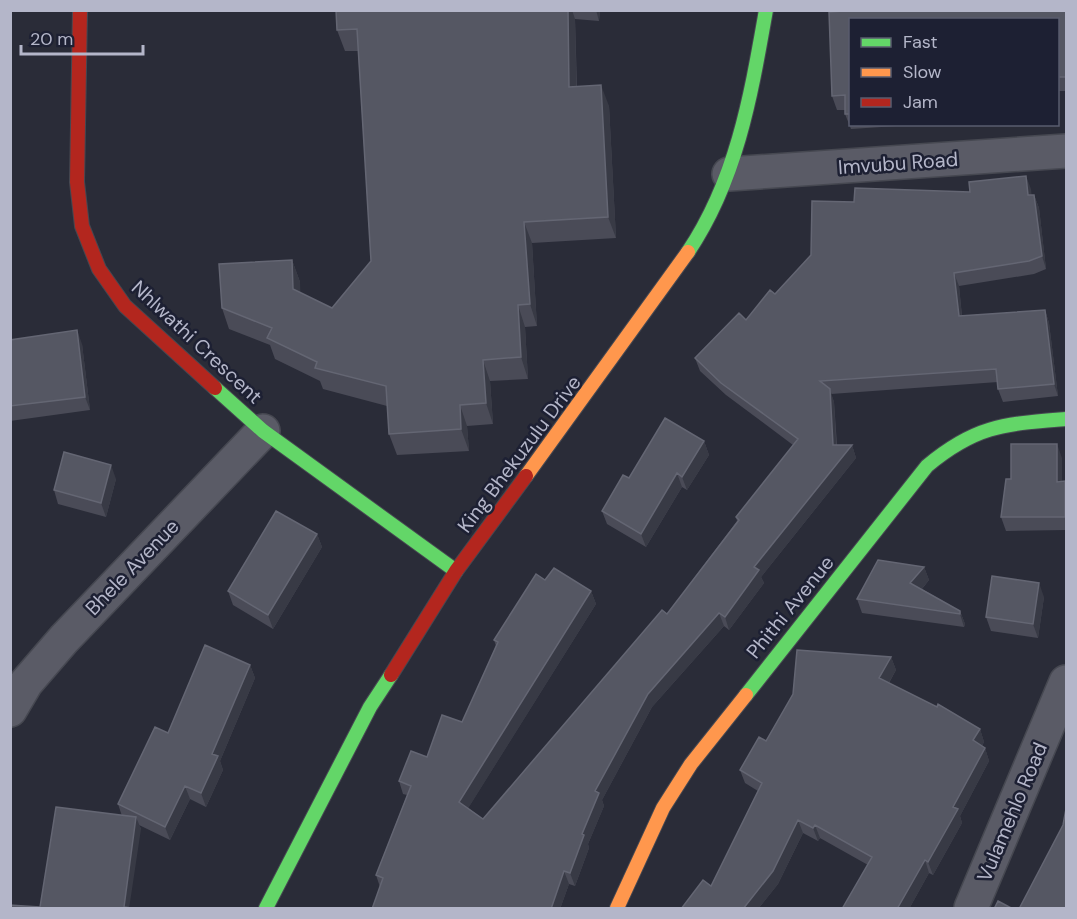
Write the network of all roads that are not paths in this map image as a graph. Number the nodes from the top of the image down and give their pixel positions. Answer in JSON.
{"nodes":[{"id":1,"x":80,"y":10,"type":"edge"},
{"id":2,"x":766,"y":10,"type":"edge"},
{"id":3,"x":1066,"y":151,"type":"edge"},
{"id":4,"x":729,"y":174,"type":"junction"},
{"id":5,"x":1066,"y":419,"type":"edge"},
{"id":6,"x":263,"y":431,"type":"junction"},
{"id":7,"x":456,"y":571,"type":"junction"},
{"id":8,"x":1066,"y":682,"type":"edge"},
{"id":9,"x":10,"y":710,"type":"edge"},
{"id":10,"x":266,"y":909,"type":"edge"},
{"id":11,"x":617,"y":909,"type":"edge"},
{"id":12,"x":971,"y":909,"type":"edge"}],
"edges":[{"from":1,"to":6,"type":"street","name":"Nhlwathi Crescent"},
{"from":2,"to":4,"type":"street","name":"King Bhekuzulu Drive"},
{"from":3,"to":4,"type":"street","name":"Imvubu Road"},
{"from":4,"to":7,"type":"street","name":"King Bhekuzulu Drive"},
{"from":5,"to":11,"type":"street","name":"Phithi Avenue"},
{"from":6,"to":7,"type":"street","name":"Nhlwathi Crescent"},
{"from":6,"to":9,"type":"street","name":"Bhele Avenue"},
{"from":7,"to":10,"type":"street","name":"King Bhekuzulu Drive"},
{"from":8,"to":12,"type":"street","name":"Vulamehlo Road"}]}
